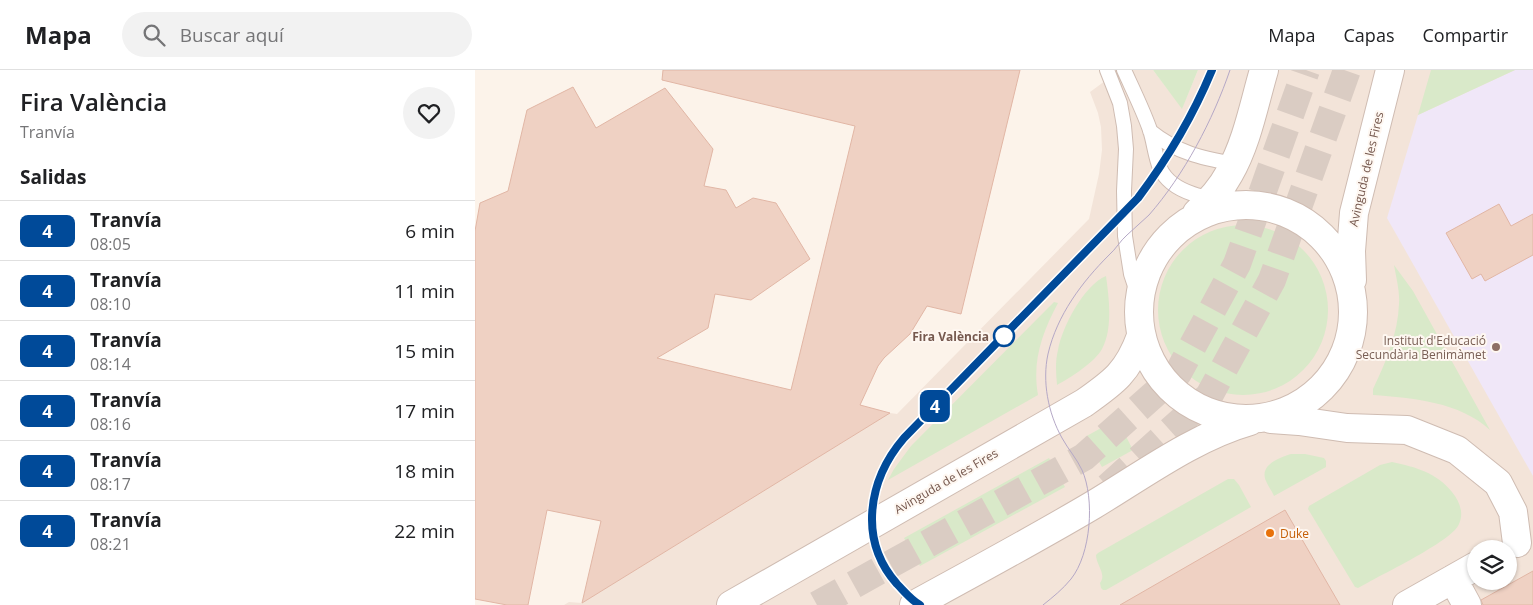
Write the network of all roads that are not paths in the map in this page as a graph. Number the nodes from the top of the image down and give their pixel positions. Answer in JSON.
{"nodes":[{"id":1,"x":1107,"y":70,"type":"edge"},
{"id":2,"x":1125,"y":70,"type":"edge"},
{"id":3,"x":1264,"y":70,"type":"edge"},
{"id":4,"x":1390,"y":70,"type":"edge"},
{"id":5,"x":1150,"y":131,"type":"junction"},
{"id":6,"x":1234,"y":164,"type":"junction"},
{"id":7,"x":1212,"y":199,"type":"junction"},
{"id":8,"x":1249,"y":204,"type":"junction"},
{"id":9,"x":1191,"y":219,"type":"junction"},
{"id":10,"x":1352,"y":300,"type":"junction"},
{"id":11,"x":1140,"y":301,"type":"junction"},
{"id":12,"x":1141,"y":336,"type":"junction"},
{"id":13,"x":1263,"y":419,"type":"junction"},
{"id":14,"x":1519,"y":542,"type":"edge"},
{"id":15,"x":1465,"y":572,"type":"edge"},
{"id":16,"x":731,"y":605,"type":"edge"},
{"id":17,"x":914,"y":605,"type":"edge"},
{"id":18,"x":1407,"y":605,"type":"edge"},
{"id":19,"x":1467,"y":605,"type":"edge"}],
"edges":[{"from":1,"to":11,"type":"lane"},
{"from":2,"to":5,"type":"lane"},
{"from":3,"to":6,"type":"street"},
{"from":4,"to":10,"type":"street","name":"Avinguda de les Fires"},
{"from":5,"to":6,"type":"lane"},
{"from":5,"to":7,"type":"lane"},
{"from":6,"to":7,"type":"street"},
{"from":7,"to":8,"type":"lane"},
{"from":7,"to":9,"type":"street"},
{"from":8,"to":9,"type":"street"},
{"from":8,"to":10,"type":"street"},
{"from":9,"to":11,"type":"street"},
{"from":10,"to":13,"type":"street"},
{"from":11,"to":12,"type":"street"},
{"from":12,"to":13,"type":"street"},
{"from":12,"to":16,"type":"street","name":"Avinguda de les Fires"},
{"from":13,"to":14,"type":"street"},
{"from":13,"to":17,"type":"street"},
{"from":15,"to":18,"type":"street"},
{"from":15,"to":19,"type":"street"}]}
